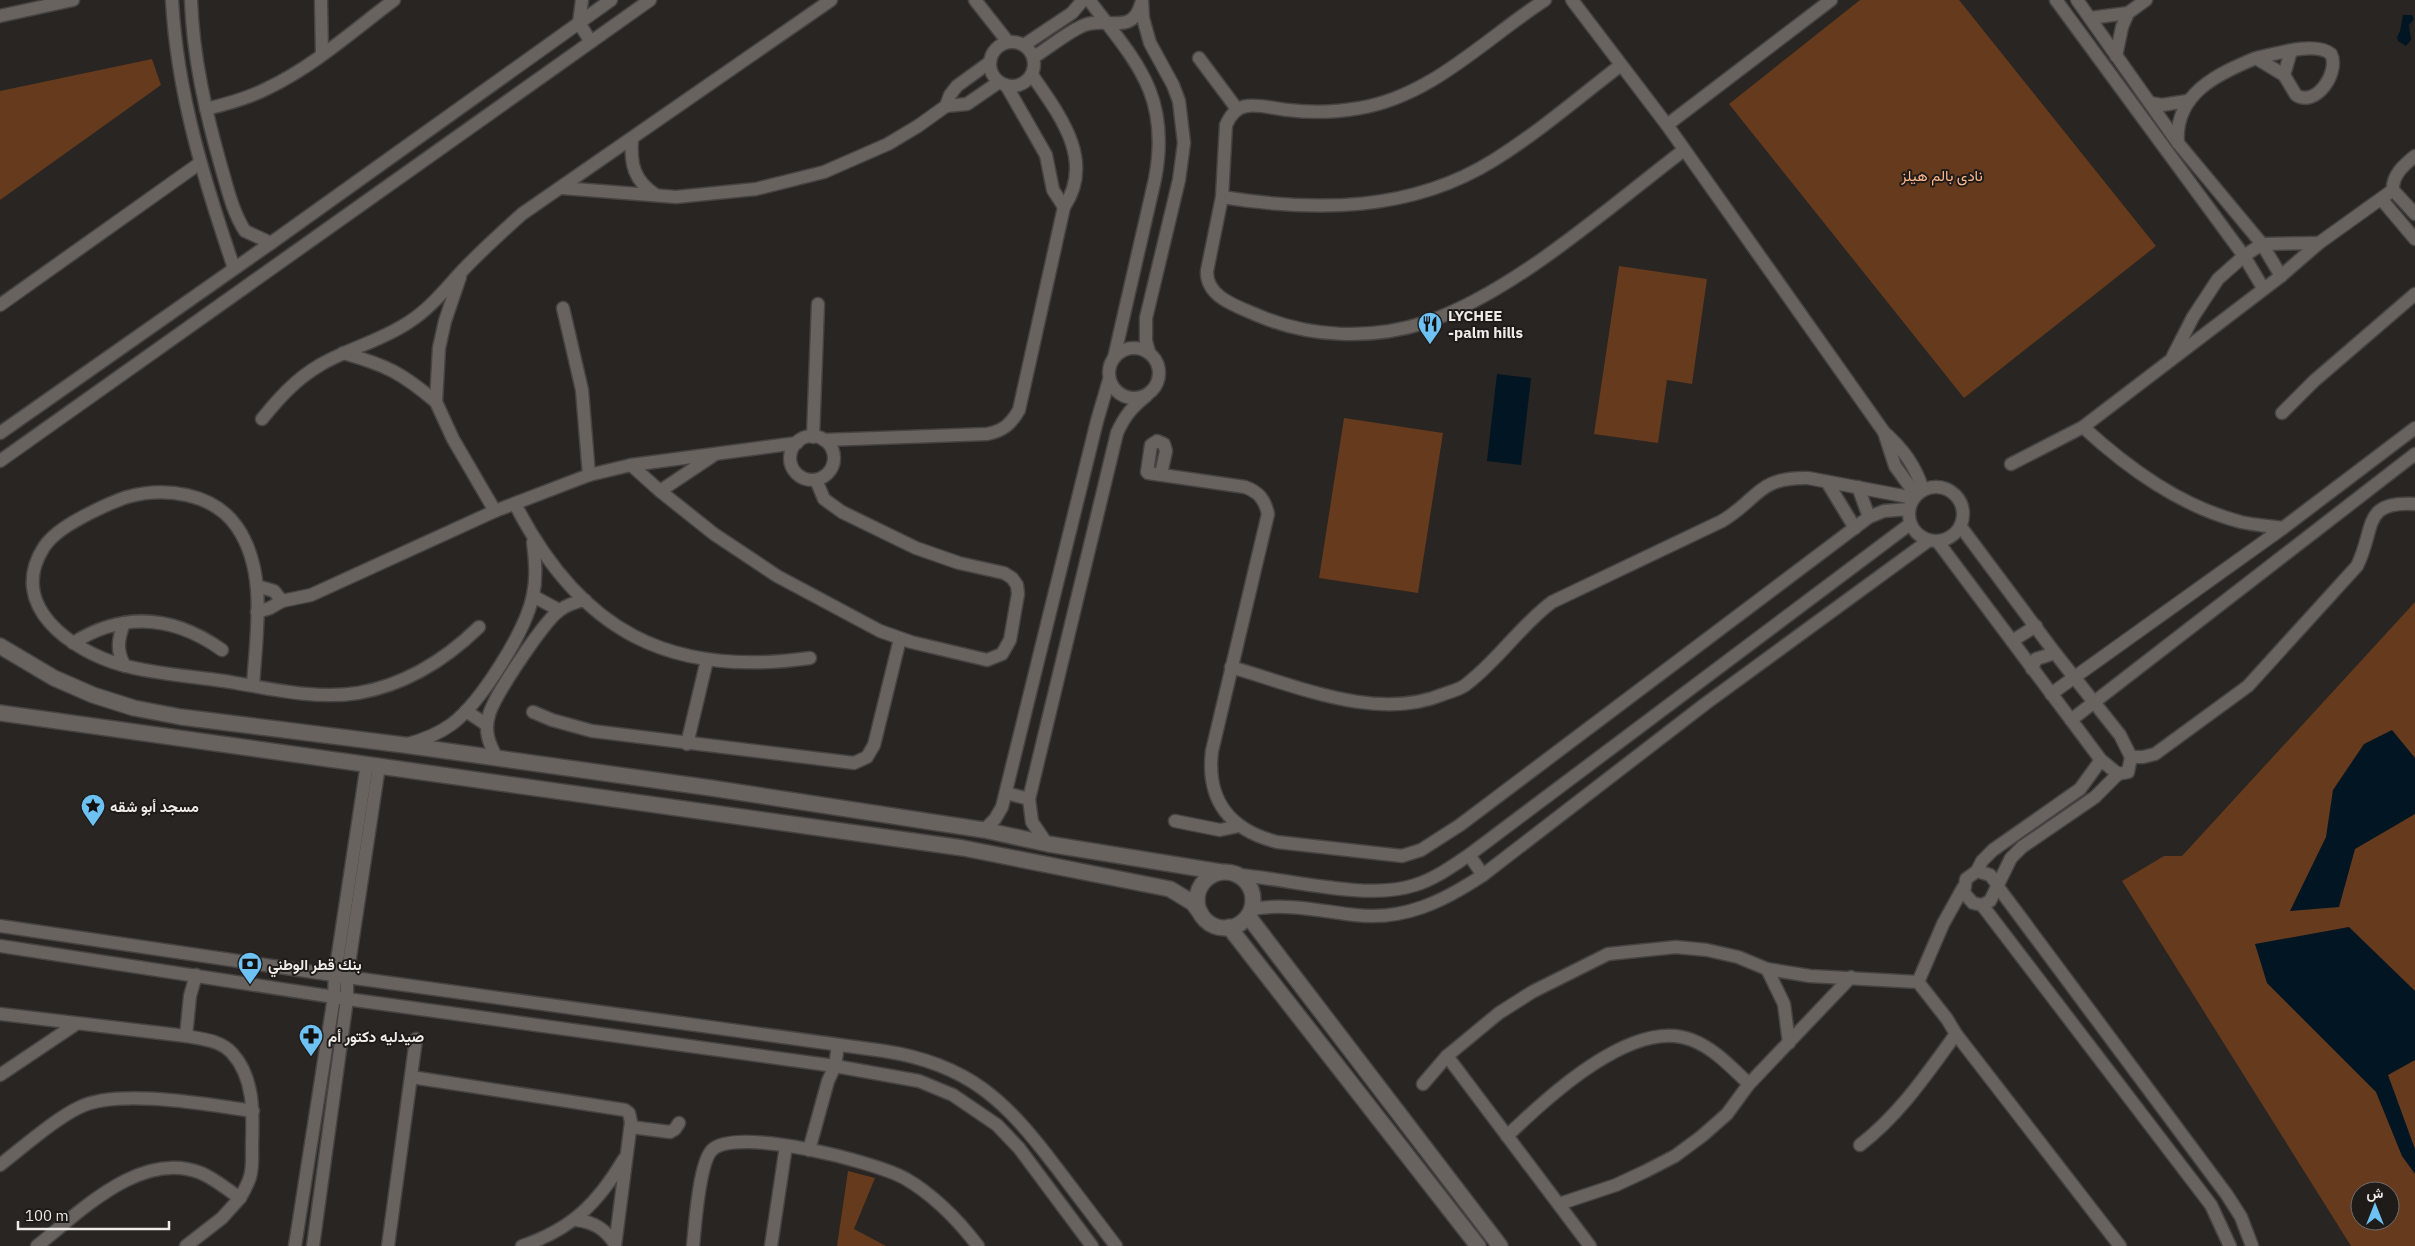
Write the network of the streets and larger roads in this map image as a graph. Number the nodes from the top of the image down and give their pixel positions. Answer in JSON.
{"nodes":[{"id":1,"x":73,"y":0,"type":"edge"},
{"id":2,"x":172,"y":0,"type":"edge"},
{"id":3,"x":191,"y":0,"type":"edge"},
{"id":4,"x":321,"y":0,"type":"edge"},
{"id":5,"x":394,"y":0,"type":"edge"},
{"id":6,"x":582,"y":0,"type":"edge"},
{"id":7,"x":611,"y":0,"type":"edge"},
{"id":8,"x":650,"y":0,"type":"edge"},
{"id":9,"x":831,"y":0,"type":"edge"},
{"id":10,"x":975,"y":0,"type":"edge"},
{"id":11,"x":1083,"y":0,"type":"edge"},
{"id":12,"x":1089,"y":0,"type":"edge"},
{"id":13,"x":1142,"y":0,"type":"edge"},
{"id":14,"x":1545,"y":0,"type":"edge"},
{"id":15,"x":1572,"y":0,"type":"edge"},
{"id":16,"x":1831,"y":0,"type":"edge"},
{"id":17,"x":2056,"y":0,"type":"edge"},
{"id":18,"x":2077,"y":0,"type":"edge"},
{"id":19,"x":2146,"y":0,"type":"edge"},
{"id":20,"x":637,"y":4,"type":"edge"},
{"id":21,"x":2128,"y":13,"type":"junction"},
{"id":22,"x":0,"y":16,"type":"edge"},
{"id":23,"x":2090,"y":18,"type":"junction"},
{"id":24,"x":1106,"y":22,"type":"junction"},
{"id":25,"x":579,"y":23,"type":"junction"},
{"id":26,"x":1048,"y":29,"type":"junction"},
{"id":27,"x":591,"y":42,"type":"junction"},
{"id":28,"x":1008,"y":42,"type":"junction"},
{"id":29,"x":1057,"y":42,"type":"junction"},
{"id":30,"x":1024,"y":45,"type":"junction"},
{"id":31,"x":2291,"y":51,"type":"junction"},
{"id":32,"x":322,"y":53,"type":"junction"},
{"id":33,"x":2116,"y":56,"type":"junction"},
{"id":34,"x":1034,"y":57,"type":"junction"},
{"id":35,"x":1199,"y":58,"type":"dead end"},
{"id":36,"x":2256,"y":58,"type":"junction"},
{"id":37,"x":990,"y":62,"type":"junction"},
{"id":38,"x":1621,"y":65,"type":"junction"},
{"id":39,"x":1032,"y":75,"type":"junction"},
{"id":40,"x":2284,"y":75,"type":"junction"},
{"id":41,"x":1003,"y":83,"type":"junction"},
{"id":42,"x":2187,"y":101,"type":"junction"},
{"id":43,"x":2150,"y":103,"type":"junction"},
{"id":44,"x":946,"y":106,"type":"junction"},
{"id":45,"x":206,"y":110,"type":"junction"},
{"id":46,"x":1237,"y":110,"type":"junction"},
{"id":47,"x":1666,"y":125,"type":"junction"},
{"id":48,"x":632,"y":139,"type":"junction"},
{"id":49,"x":2178,"y":143,"type":"junction"},
{"id":50,"x":1684,"y":150,"type":"junction"},
{"id":51,"x":2415,"y":156,"type":"edge"},
{"id":52,"x":200,"y":163,"type":"junction"},
{"id":53,"x":562,"y":188,"type":"junction"},
{"id":54,"x":2393,"y":190,"type":"junction"},
{"id":55,"x":229,"y":192,"type":"junction"},
{"id":56,"x":656,"y":195,"type":"junction"},
{"id":57,"x":1222,"y":196,"type":"junction"},
{"id":58,"x":211,"y":199,"type":"junction"},
{"id":59,"x":2382,"y":200,"type":"junction"},
{"id":60,"x":1064,"y":207,"type":"junction"},
{"id":61,"x":2415,"y":214,"type":"edge"},
{"id":62,"x":2415,"y":239,"type":"edge"},
{"id":63,"x":271,"y":243,"type":"junction"},
{"id":64,"x":2319,"y":243,"type":"junction"},
{"id":65,"x":2262,"y":244,"type":"junction"},
{"id":66,"x":2244,"y":256,"type":"junction"},
{"id":67,"x":234,"y":268,"type":"junction"},
{"id":68,"x":463,"y":270,"type":"junction"},
{"id":69,"x":2281,"y":276,"type":"junction"},
{"id":70,"x":2263,"y":288,"type":"junction"},
{"id":71,"x":2415,"y":294,"type":"edge"},
{"id":72,"x":818,"y":304,"type":"dead end"},
{"id":73,"x":0,"y":305,"type":"edge"},
{"id":74,"x":563,"y":308,"type":"dead end"},
{"id":75,"x":1149,"y":352,"type":"junction"},
{"id":76,"x":343,"y":353,"type":"junction"},
{"id":77,"x":2172,"y":357,"type":"junction"},
{"id":78,"x":1114,"y":358,"type":"junction"},
{"id":79,"x":1109,"y":380,"type":"junction"},
{"id":80,"x":1146,"y":396,"type":"junction"},
{"id":81,"x":436,"y":402,"type":"junction"},
{"id":82,"x":2282,"y":414,"type":"dead end"},
{"id":83,"x":262,"y":419,"type":"dead end"},
{"id":84,"x":2083,"y":427,"type":"junction"},
{"id":85,"x":2415,"y":428,"type":"edge"},
{"id":86,"x":0,"y":432,"type":"edge"},
{"id":87,"x":819,"y":438,"type":"junction"},
{"id":88,"x":797,"y":443,"type":"junction"},
{"id":89,"x":718,"y":453,"type":"junction"},
{"id":90,"x":2415,"y":454,"type":"edge"},
{"id":91,"x":0,"y":461,"type":"edge"},
{"id":92,"x":2011,"y":464,"type":"dead end"},
{"id":93,"x":631,"y":465,"type":"junction"},
{"id":94,"x":1161,"y":474,"type":"dead end"},
{"id":95,"x":589,"y":475,"type":"junction"},
{"id":96,"x":816,"y":480,"type":"junction"},
{"id":97,"x":1827,"y":482,"type":"junction"},
{"id":98,"x":1858,"y":487,"type":"junction"},
{"id":99,"x":660,"y":491,"type":"junction"},
{"id":100,"x":1915,"y":498,"type":"junction"},
{"id":101,"x":515,"y":504,"type":"junction"},
{"id":102,"x":2415,"y":504,"type":"edge"},
{"id":103,"x":496,"y":511,"type":"junction"},
{"id":104,"x":1869,"y":517,"type":"junction"},
{"id":105,"x":1910,"y":524,"type":"junction"},
{"id":106,"x":1961,"y":527,"type":"junction"},
{"id":107,"x":1855,"y":528,"type":"junction"},
{"id":108,"x":2283,"y":528,"type":"junction"},
{"id":109,"x":533,"y":539,"type":"junction"},
{"id":110,"x":1933,"y":541,"type":"junction"},
{"id":111,"x":258,"y":586,"type":"junction"},
{"id":112,"x":533,"y":596,"type":"junction"},
{"id":113,"x":585,"y":600,"type":"junction"},
{"id":114,"x":282,"y":601,"type":"junction"},
{"id":115,"x":1051,"y":606,"type":"junction"},
{"id":116,"x":559,"y":610,"type":"junction"},
{"id":117,"x":257,"y":612,"type":"junction"},
{"id":118,"x":1074,"y":612,"type":"junction"},
{"id":119,"x":124,"y":623,"type":"junction"},
{"id":120,"x":2036,"y":626,"type":"junction"},
{"id":121,"x":479,"y":627,"type":"dead end"},
{"id":122,"x":900,"y":639,"type":"junction"},
{"id":123,"x":2012,"y":641,"type":"junction"},
{"id":124,"x":74,"y":643,"type":"junction"},
{"id":125,"x":0,"y":646,"type":"edge"},
{"id":126,"x":222,"y":650,"type":"dead end"},
{"id":127,"x":2055,"y":653,"type":"junction"},
{"id":128,"x":810,"y":658,"type":"dead end"},
{"id":129,"x":707,"y":660,"type":"junction"},
{"id":130,"x":125,"y":666,"type":"junction"},
{"id":131,"x":1231,"y":667,"type":"junction"},
{"id":132,"x":2032,"y":669,"type":"junction"},
{"id":133,"x":492,"y":675,"type":"junction"},
{"id":134,"x":2075,"y":678,"type":"junction"},
{"id":135,"x":506,"y":684,"type":"junction"},
{"id":136,"x":253,"y":686,"type":"junction"},
{"id":137,"x":483,"y":689,"type":"junction"},
{"id":138,"x":2051,"y":694,"type":"junction"},
{"id":139,"x":496,"y":698,"type":"junction"},
{"id":140,"x":2096,"y":703,"type":"junction"},
{"id":141,"x":466,"y":711,"type":"junction"},
{"id":142,"x":533,"y":712,"type":"dead end"},
{"id":143,"x":0,"y":713,"type":"edge"},
{"id":144,"x":2071,"y":720,"type":"junction"},
{"id":145,"x":487,"y":725,"type":"junction"},
{"id":146,"x":687,"y":744,"type":"junction"},
{"id":147,"x":404,"y":745,"type":"junction"},
{"id":148,"x":2131,"y":757,"type":"junction"},
{"id":149,"x":497,"y":758,"type":"junction"},
{"id":150,"x":2101,"y":760,"type":"junction"},
{"id":151,"x":373,"y":765,"type":"junction"},
{"id":152,"x":553,"y":766,"type":"junction"},
{"id":153,"x":2118,"y":774,"type":"junction"},
{"id":154,"x":550,"y":791,"type":"junction"},
{"id":155,"x":1006,"y":793,"type":"junction"},
{"id":156,"x":1029,"y":799,"type":"junction"},
{"id":157,"x":1175,"y":821,"type":"dead end"},
{"id":158,"x":1239,"y":826,"type":"junction"},
{"id":159,"x":984,"y":830,"type":"junction"},
{"id":160,"x":1047,"y":844,"type":"junction"},
{"id":161,"x":1469,"y":855,"type":"junction"},
{"id":162,"x":1978,"y":871,"type":"junction"},
{"id":163,"x":1222,"y":872,"type":"junction"},
{"id":164,"x":1239,"y":875,"type":"junction"},
{"id":165,"x":1483,"y":875,"type":"junction"},
{"id":166,"x":1998,"y":885,"type":"junction"},
{"id":167,"x":1963,"y":888,"type":"junction"},
{"id":168,"x":1982,"y":904,"type":"junction"},
{"id":169,"x":1250,"y":913,"type":"junction"},
{"id":170,"x":1201,"y":914,"type":"junction"},
{"id":171,"x":0,"y":926,"type":"edge"},
{"id":172,"x":1229,"y":928,"type":"junction"},
{"id":173,"x":77,"y":937,"type":"junction"},
{"id":174,"x":0,"y":946,"type":"edge"},
{"id":175,"x":76,"y":957,"type":"junction"},
{"id":176,"x":1767,"y":969,"type":"junction"},
{"id":177,"x":196,"y":975,"type":"junction"},
{"id":178,"x":341,"y":975,"type":"junction"},
{"id":179,"x":1851,"y":978,"type":"junction"},
{"id":180,"x":1918,"y":982,"type":"junction"},
{"id":181,"x":334,"y":996,"type":"junction"},
{"id":182,"x":347,"y":999,"type":"junction"},
{"id":183,"x":0,"y":1014,"type":"edge"},
{"id":184,"x":76,"y":1024,"type":"junction"},
{"id":185,"x":1956,"y":1034,"type":"junction"},
{"id":186,"x":186,"y":1036,"type":"junction"},
{"id":187,"x":416,"y":1039,"type":"dead end"},
{"id":188,"x":1789,"y":1043,"type":"junction"},
{"id":189,"x":838,"y":1044,"type":"junction"},
{"id":190,"x":1447,"y":1056,"type":"junction"},
{"id":191,"x":835,"y":1066,"type":"junction"},
{"id":192,"x":0,"y":1075,"type":"edge"},
{"id":193,"x":411,"y":1077,"type":"junction"},
{"id":194,"x":1423,"y":1084,"type":"dead end"},
{"id":195,"x":1749,"y":1084,"type":"junction"},
{"id":196,"x":253,"y":1111,"type":"junction"},
{"id":197,"x":678,"y":1123,"type":"dead end"},
{"id":198,"x":631,"y":1127,"type":"junction"},
{"id":199,"x":1507,"y":1136,"type":"junction"},
{"id":200,"x":786,"y":1146,"type":"junction"},
{"id":201,"x":1860,"y":1146,"type":"dead end"},
{"id":202,"x":809,"y":1150,"type":"junction"},
{"id":203,"x":627,"y":1153,"type":"junction"},
{"id":204,"x":0,"y":1165,"type":"edge"},
{"id":205,"x":240,"y":1198,"type":"junction"},
{"id":206,"x":1559,"y":1204,"type":"junction"},
{"id":207,"x":576,"y":1220,"type":"junction"},
{"id":208,"x":390,"y":1243,"type":"edge"},
{"id":209,"x":615,"y":1245,"type":"edge"},
{"id":210,"x":37,"y":1246,"type":"edge"},
{"id":211,"x":186,"y":1246,"type":"edge"},
{"id":212,"x":295,"y":1246,"type":"edge"},
{"id":213,"x":313,"y":1246,"type":"edge"},
{"id":214,"x":522,"y":1246,"type":"edge"},
{"id":215,"x":693,"y":1246,"type":"edge"},
{"id":216,"x":771,"y":1246,"type":"edge"},
{"id":217,"x":978,"y":1246,"type":"edge"},
{"id":218,"x":1092,"y":1246,"type":"edge"},
{"id":219,"x":1116,"y":1246,"type":"edge"},
{"id":220,"x":1478,"y":1246,"type":"edge"},
{"id":221,"x":1500,"y":1246,"type":"edge"},
{"id":222,"x":1590,"y":1246,"type":"edge"},
{"id":223,"x":2120,"y":1246,"type":"edge"},
{"id":224,"x":2230,"y":1246,"type":"edge"},
{"id":225,"x":2252,"y":1246,"type":"edge"}],
"edges":[{"from":1,"to":22,"type":"street"},
{"from":2,"to":52,"type":"street"},
{"from":3,"to":45,"type":"street"},
{"from":4,"to":32,"type":"street"},
{"from":5,"to":32,"type":"street"},
{"from":6,"to":25,"type":"street"},
{"from":7,"to":25,"type":"street"},
{"from":8,"to":20,"type":"street"},
{"from":9,"to":48,"type":"street"},
{"from":10,"to":28,"type":"street"},
{"from":11,"to":26,"type":"street"},
{"from":12,"to":24,"type":"street"},
{"from":13,"to":24,"type":"street"},
{"from":13,"to":75,"type":"street"},
{"from":14,"to":46,"type":"street"},
{"from":15,"to":38,"type":"street"},
{"from":16,"to":47,"type":"street"},
{"from":17,"to":66,"type":"street"},
{"from":18,"to":23,"type":"street"},
{"from":19,"to":21,"type":"street"},
{"from":20,"to":27,"type":"street"},
{"from":21,"to":23,"type":"street"},
{"from":21,"to":33,"type":"street"},
{"from":23,"to":33,"type":"street"},
{"from":24,"to":29,"type":"street"},
{"from":24,"to":78,"type":"street"},
{"from":25,"to":27,"type":"street"},
{"from":25,"to":63,"type":"street"},
{"from":26,"to":29,"type":"street"},
{"from":26,"to":30,"type":"street"},
{"from":27,"to":91,"type":"street"},
{"from":28,"to":30,"type":"street"},
{"from":28,"to":37,"type":"street"},
{"from":29,"to":34,"type":"street"},
{"from":30,"to":34,"type":"street"},
{"from":31,"to":36,"type":"street"},
{"from":31,"to":40,"type":"street"},
{"from":31,"to":40,"type":"street"},
{"from":32,"to":45,"type":"street"},
{"from":33,"to":43,"type":"street"},
{"from":34,"to":39,"type":"street"},
{"from":35,"to":46,"type":"street"},
{"from":36,"to":40,"type":"street"},
{"from":36,"to":42,"type":"street"},
{"from":37,"to":41,"type":"street"},
{"from":37,"to":44,"type":"street"},
{"from":38,"to":47,"type":"street"},
{"from":38,"to":57,"type":"street"},
{"from":39,"to":41,"type":"street"},
{"from":39,"to":60,"type":"street"},
{"from":41,"to":44,"type":"street"},
{"from":41,"to":60,"type":"street"},
{"from":42,"to":43,"type":"street"},
{"from":42,"to":49,"type":"street"},
{"from":43,"to":49,"type":"street"},
{"from":44,"to":56,"type":"street"},
{"from":45,"to":55,"type":"street"},
{"from":46,"to":57,"type":"street"},
{"from":47,"to":50,"type":"street"},
{"from":48,"to":53,"type":"street"},
{"from":48,"to":56,"type":"street"},
{"from":49,"to":65,"type":"street"},
{"from":50,"to":57,"type":"street"},
{"from":50,"to":100,"type":"street"},
{"from":51,"to":54,"type":"street"},
{"from":52,"to":58,"type":"street"},
{"from":52,"to":73,"type":"street"},
{"from":53,"to":56,"type":"street"},
{"from":53,"to":68,"type":"street"},
{"from":54,"to":59,"type":"street"},
{"from":54,"to":61,"type":"street"},
{"from":55,"to":58,"type":"street"},
{"from":55,"to":63,"type":"street"},
{"from":58,"to":67,"type":"street"},
{"from":59,"to":62,"type":"street"},
{"from":59,"to":64,"type":"street"},
{"from":60,"to":87,"type":"street"},
{"from":63,"to":67,"type":"street"},
{"from":64,"to":65,"type":"street"},
{"from":64,"to":69,"type":"street"},
{"from":65,"to":66,"type":"street"},
{"from":65,"to":69,"type":"street"},
{"from":66,"to":70,"type":"street"},
{"from":66,"to":77,"type":"street"},
{"from":67,"to":86,"type":"street"},
{"from":68,"to":76,"type":"street"},
{"from":68,"to":81,"type":"street"},
{"from":69,"to":70,"type":"street"},
{"from":70,"to":77,"type":"street"},
{"from":71,"to":82,"type":"street"},
{"from":72,"to":87,"type":"street"},
{"from":74,"to":95,"type":"street"},
{"from":75,"to":78,"type":"street"},
{"from":75,"to":80,"type":"street"},
{"from":76,"to":81,"type":"street"},
{"from":76,"to":83,"type":"street"},
{"from":77,"to":84,"type":"street"},
{"from":78,"to":79,"type":"street"},
{"from":79,"to":80,"type":"street"},
{"from":79,"to":115,"type":"street"},
{"from":80,"to":118,"type":"street"},
{"from":81,"to":103,"type":"street"},
{"from":84,"to":92,"type":"street"},
{"from":84,"to":108,"type":"street"},
{"from":85,"to":108,"type":"street"},
{"from":87,"to":88,"type":"street"},
{"from":87,"to":96,"type":"street"},
{"from":88,"to":89,"type":"street"},
{"from":88,"to":96,"type":"street"},
{"from":89,"to":93,"type":"street"},
{"from":89,"to":99,"type":"street"},
{"from":90,"to":140,"type":"street"},
{"from":93,"to":95,"type":"street"},
{"from":93,"to":99,"type":"street"},
{"from":94,"to":131,"type":"street"},
{"from":95,"to":101,"type":"street"},
{"from":96,"to":122,"type":"street"},
{"from":97,"to":98,"type":"street"},
{"from":97,"to":107,"type":"street"},
{"from":97,"to":131,"type":"street"},
{"from":98,"to":100,"type":"street"},
{"from":98,"to":104,"type":"street"},
{"from":99,"to":122,"type":"street"},
{"from":100,"to":104,"type":"street"},
{"from":100,"to":105,"type":"street"},
{"from":100,"to":106,"type":"street"},
{"from":101,"to":103,"type":"street"},
{"from":101,"to":109,"type":"street"},
{"from":102,"to":148,"type":"street"},
{"from":103,"to":114,"type":"street"},
{"from":104,"to":107,"type":"street"},
{"from":105,"to":110,"type":"street"},
{"from":105,"to":161,"type":"street"},
{"from":106,"to":110,"type":"street"},
{"from":106,"to":120,"type":"street"},
{"from":107,"to":158,"type":"street"},
{"from":108,"to":134,"type":"street"},
{"from":109,"to":112,"type":"street"},
{"from":109,"to":113,"type":"street"},
{"from":110,"to":123,"type":"street"},
{"from":110,"to":165,"type":"street"},
{"from":111,"to":114,"type":"street"},
{"from":111,"to":117,"type":"street"},
{"from":111,"to":124,"type":"street"},
{"from":112,"to":116,"type":"street"},
{"from":112,"to":133,"type":"street"},
{"from":113,"to":116,"type":"street"},
{"from":113,"to":129,"type":"street"},
{"from":114,"to":117,"type":"street"},
{"from":115,"to":118,"type":"street"},
{"from":115,"to":155,"type":"street"},
{"from":116,"to":135,"type":"street"},
{"from":117,"to":136,"type":"street"},
{"from":118,"to":156,"type":"street"},
{"from":119,"to":124,"type":"street"},
{"from":119,"to":126,"type":"street"},
{"from":119,"to":130,"type":"street"},
{"from":120,"to":123,"type":"street"},
{"from":120,"to":127,"type":"street"},
{"from":121,"to":136,"type":"street"},
{"from":122,"to":146,"type":"street"},
{"from":123,"to":132,"type":"street"},
{"from":124,"to":130,"type":"street"},
{"from":125,"to":147,"type":"street"},
{"from":127,"to":132,"type":"street"},
{"from":127,"to":134,"type":"street"},
{"from":128,"to":129,"type":"street"},
{"from":129,"to":146,"type":"street"},
{"from":130,"to":136,"type":"street"},
{"from":131,"to":158,"type":"street"},
{"from":132,"to":138,"type":"street"},
{"from":133,"to":135,"type":"street"},
{"from":133,"to":137,"type":"street"},
{"from":134,"to":138,"type":"street"},
{"from":134,"to":140,"type":"street"},
{"from":135,"to":139,"type":"street"},
{"from":137,"to":139,"type":"street"},
{"from":137,"to":141,"type":"street"},
{"from":138,"to":144,"type":"street"},
{"from":139,"to":145,"type":"street"},
{"from":140,"to":144,"type":"street"},
{"from":140,"to":148,"type":"street"},
{"from":141,"to":145,"type":"street"},
{"from":141,"to":147,"type":"street"},
{"from":142,"to":146,"type":"street"},
{"from":143,"to":151,"type":"street"},
{"from":144,"to":150,"type":"street"},
{"from":145,"to":149,"type":"street"},
{"from":147,"to":149,"type":"street"},
{"from":148,"to":153,"type":"street"},
{"from":149,"to":152,"type":"street"},
{"from":150,"to":153,"type":"street"},
{"from":150,"to":162,"type":"street"},
{"from":151,"to":154,"type":"street"},
{"from":151,"to":178,"type":"street"},
{"from":152,"to":154,"type":"street"},
{"from":152,"to":159,"type":"street"},
{"from":153,"to":166,"type":"street"},
{"from":154,"to":170,"type":"street"},
{"from":155,"to":156,"type":"street"},
{"from":155,"to":159,"type":"street"},
{"from":156,"to":160,"type":"street"},
{"from":157,"to":158,"type":"street"},
{"from":159,"to":160,"type":"street"},
{"from":160,"to":163,"type":"street"},
{"from":161,"to":164,"type":"street"},
{"from":161,"to":165,"type":"street"},
{"from":162,"to":166,"type":"street"},
{"from":162,"to":167,"type":"street"},
{"from":163,"to":164,"type":"street"},
{"from":163,"to":170,"type":"street"},
{"from":164,"to":169,"type":"street"},
{"from":165,"to":169,"type":"street"},
{"from":166,"to":168,"type":"street"},
{"from":166,"to":225,"type":"street"},
{"from":167,"to":168,"type":"street"},
{"from":167,"to":180,"type":"street"},
{"from":168,"to":224,"type":"street"},
{"from":169,"to":172,"type":"street"},
{"from":169,"to":221,"type":"street"},
{"from":170,"to":172,"type":"street"},
{"from":171,"to":173,"type":"street"},
{"from":172,"to":220,"type":"street"},
{"from":173,"to":175,"type":"street"},
{"from":173,"to":178,"type":"street"},
{"from":174,"to":175,"type":"street"},
{"from":175,"to":177,"type":"street"},
{"from":176,"to":179,"type":"street"},
{"from":176,"to":188,"type":"street"},
{"from":176,"to":190,"type":"street"},
{"from":177,"to":181,"type":"street"},
{"from":177,"to":186,"type":"street"},
{"from":178,"to":181,"type":"street"},
{"from":178,"to":182,"type":"street"},
{"from":178,"to":189,"type":"street"},
{"from":179,"to":180,"type":"street"},
{"from":179,"to":188,"type":"street"},
{"from":180,"to":185,"type":"street"},
{"from":181,"to":182,"type":"street"},
{"from":181,"to":212,"type":"street"},
{"from":182,"to":191,"type":"street"},
{"from":182,"to":213,"type":"street"},
{"from":183,"to":184,"type":"street"},
{"from":184,"to":186,"type":"street"},
{"from":184,"to":192,"type":"street"},
{"from":185,"to":201,"type":"street"},
{"from":185,"to":223,"type":"street"},
{"from":186,"to":196,"type":"street"},
{"from":187,"to":193,"type":"street"},
{"from":188,"to":195,"type":"street"},
{"from":189,"to":191,"type":"street"},
{"from":189,"to":219,"type":"street"},
{"from":190,"to":194,"type":"street"},
{"from":190,"to":199,"type":"street"},
{"from":191,"to":202,"type":"street"},
{"from":191,"to":218,"type":"street"},
{"from":193,"to":198,"type":"street"},
{"from":193,"to":208,"type":"street"},
{"from":195,"to":199,"type":"street"},
{"from":195,"to":206,"type":"street"},
{"from":196,"to":204,"type":"street"},
{"from":196,"to":205,"type":"street"},
{"from":197,"to":198,"type":"street"},
{"from":198,"to":203,"type":"street"},
{"from":199,"to":206,"type":"street"},
{"from":200,"to":202,"type":"street"},
{"from":200,"to":215,"type":"street"},
{"from":200,"to":216,"type":"street"},
{"from":202,"to":217,"type":"street"},
{"from":203,"to":207,"type":"street"},
{"from":203,"to":209,"type":"street"},
{"from":205,"to":210,"type":"street"},
{"from":205,"to":211,"type":"street"},
{"from":206,"to":222,"type":"street"},
{"from":207,"to":209,"type":"street"},
{"from":207,"to":214,"type":"street"}]}
